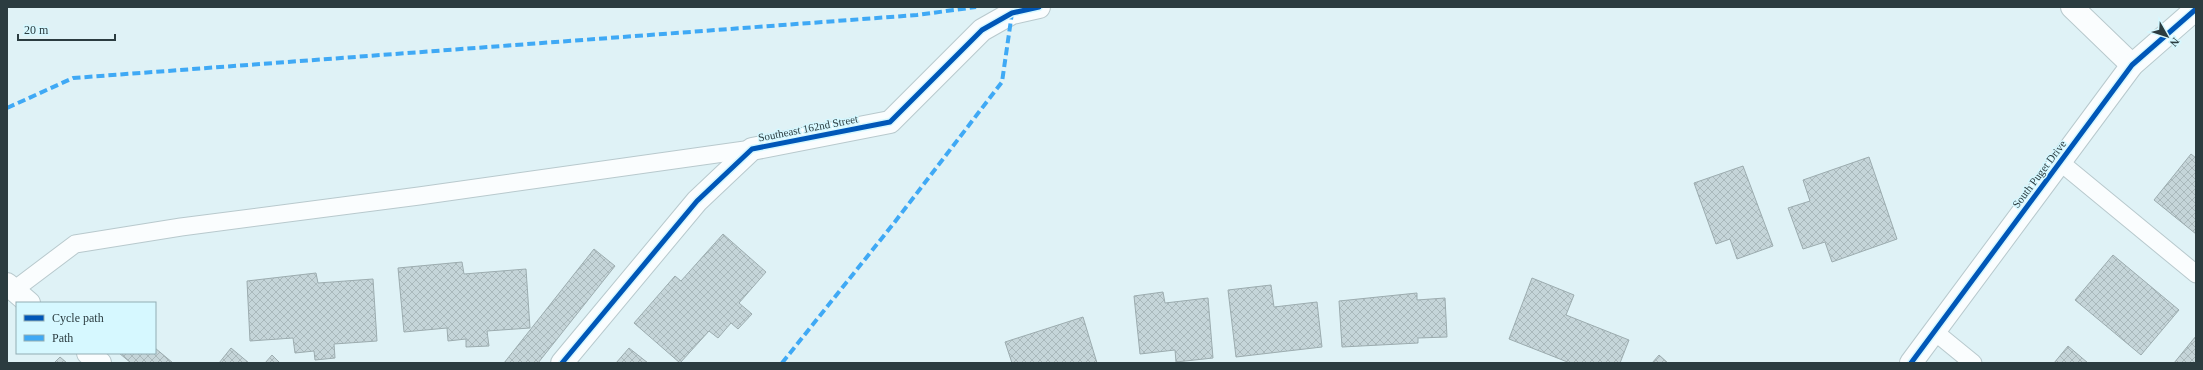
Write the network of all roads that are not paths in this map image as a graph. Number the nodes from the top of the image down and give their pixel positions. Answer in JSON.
{"nodes":[{"id":1,"x":1039,"y":7,"type":"edge"},
{"id":2,"x":2072,"y":7,"type":"edge"},
{"id":3,"x":2196,"y":9,"type":"edge"},
{"id":4,"x":2132,"y":65,"type":"junction"},
{"id":5,"x":752,"y":149,"type":"junction"},
{"id":6,"x":2060,"y":162,"type":"junction"},
{"id":7,"x":2196,"y":274,"type":"edge"},
{"id":8,"x":17,"y":293,"type":"edge"},
{"id":9,"x":1934,"y":332,"type":"junction"},
{"id":10,"x":89,"y":354,"type":"edge"},
{"id":11,"x":100,"y":363,"type":"edge"},
{"id":12,"x":562,"y":363,"type":"edge"},
{"id":13,"x":1911,"y":363,"type":"edge"},
{"id":14,"x":1973,"y":363,"type":"edge"}],
"edges":[{"from":1,"to":5,"type":"street","name":"Southeast 162nd Street"},
{"from":2,"to":4,"type":"street"},
{"from":3,"to":4,"type":"street","name":"South Puget Drive"},
{"from":4,"to":6,"type":"street","name":"South Puget Drive"},
{"from":5,"to":8,"type":"lane"},
{"from":5,"to":12,"type":"street","name":"Southeast 162nd Street"},
{"from":6,"to":7,"type":"lane"},
{"from":6,"to":9,"type":"street","name":"South Puget Drive"},
{"from":9,"to":13,"type":"street","name":"South Puget Drive"},
{"from":9,"to":14,"type":"lane"},
{"from":10,"to":11,"type":"street"}]}
